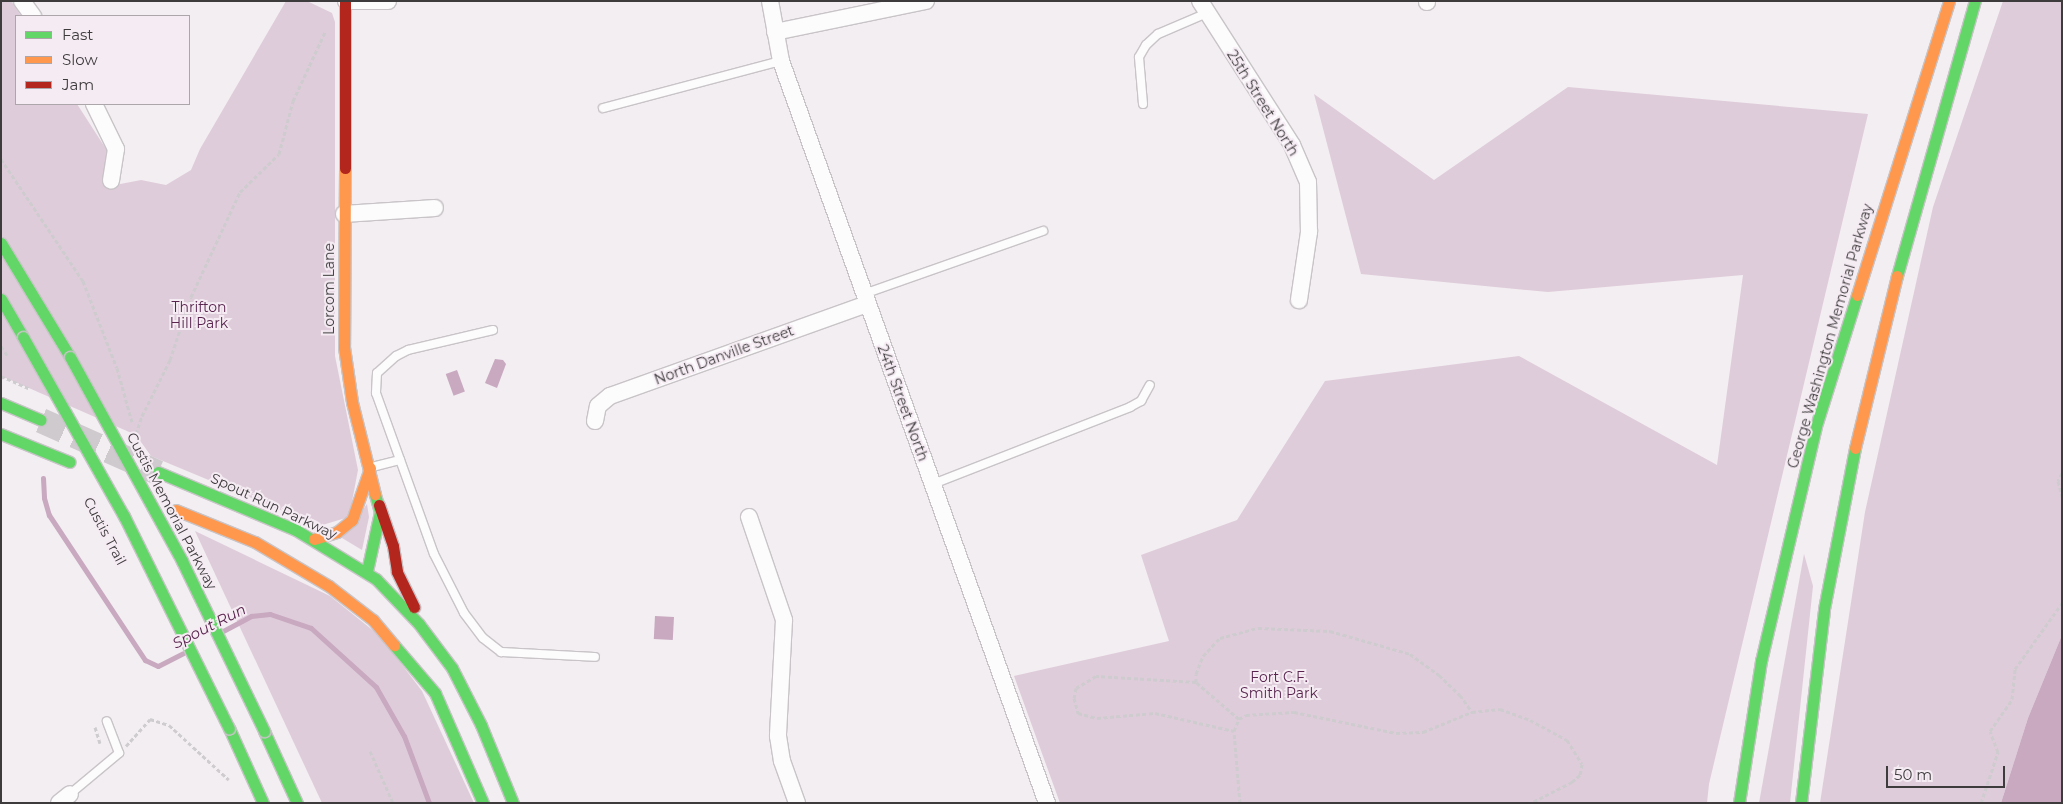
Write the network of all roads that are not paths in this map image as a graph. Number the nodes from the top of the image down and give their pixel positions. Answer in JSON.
{"nodes":[{"id":1,"x":22,"y":1,"type":"edge"},
{"id":2,"x":345,"y":1,"type":"edge"},
{"id":3,"x":388,"y":1,"type":"edge"},
{"id":4,"x":770,"y":1,"type":"edge"},
{"id":5,"x":926,"y":1,"type":"edge"},
{"id":6,"x":1949,"y":1,"type":"edge"},
{"id":7,"x":1975,"y":1,"type":"edge"},
{"id":8,"x":898,"y":4,"type":"edge"},
{"id":9,"x":1203,"y":7,"type":"edge"},
{"id":10,"x":32,"y":15,"type":"edge"},
{"id":11,"x":775,"y":32,"type":"junction"},
{"id":12,"x":781,"y":61,"type":"junction"},
{"id":13,"x":1143,"y":104,"type":"dead end"},
{"id":14,"x":94,"y":105,"type":"edge"},
{"id":15,"x":603,"y":108,"type":"dead end"},
{"id":16,"x":111,"y":181,"type":"dead end"},
{"id":17,"x":435,"y":208,"type":"dead end"},
{"id":18,"x":344,"y":214,"type":"junction"},
{"id":19,"x":1043,"y":231,"type":"dead end"},
{"id":20,"x":1,"y":242,"type":"edge"},
{"id":21,"x":1,"y":299,"type":"edge"},
{"id":22,"x":865,"y":299,"type":"junction"},
{"id":23,"x":1299,"y":300,"type":"dead end"},
{"id":24,"x":493,"y":330,"type":"dead end"},
{"id":25,"x":1150,"y":385,"type":"dead end"},
{"id":26,"x":1,"y":403,"type":"edge"},
{"id":27,"x":42,"y":420,"type":"tunnel mouth"},
{"id":28,"x":594,"y":421,"type":"dead end"},
{"id":29,"x":1,"y":434,"type":"edge"},
{"id":30,"x":400,"y":460,"type":"junction"},
{"id":31,"x":70,"y":462,"type":"dead end"},
{"id":32,"x":370,"y":468,"type":"junction"},
{"id":33,"x":158,"y":472,"type":"tunnel mouth"},
{"id":34,"x":933,"y":484,"type":"junction"},
{"id":35,"x":379,"y":506,"type":"junction"},
{"id":36,"x":176,"y":510,"type":"dead end"},
{"id":37,"x":749,"y":518,"type":"dead end"},
{"id":38,"x":314,"y":539,"type":"junction"},
{"id":39,"x":255,"y":542,"type":"junction"},
{"id":40,"x":367,"y":571,"type":"junction"},
{"id":41,"x":332,"y":573,"type":"dead end"},
{"id":42,"x":347,"y":577,"type":"dead end"},
{"id":43,"x":369,"y":592,"type":"dead end"},
{"id":44,"x":376,"y":607,"type":"dead end"},
{"id":45,"x":431,"y":638,"type":"junction"},
{"id":46,"x":595,"y":657,"type":"dead end"},
{"id":47,"x":434,"y":693,"type":"junction"},
{"id":48,"x":107,"y":721,"type":"dead end"},
{"id":49,"x":65,"y":798,"type":"edge"},
{"id":50,"x":264,"y":803,"type":"edge"},
{"id":51,"x":297,"y":803,"type":"edge"},
{"id":52,"x":483,"y":803,"type":"edge"},
{"id":53,"x":513,"y":803,"type":"edge"},
{"id":54,"x":797,"y":803,"type":"edge"},
{"id":55,"x":1047,"y":803,"type":"edge"},
{"id":56,"x":1738,"y":803,"type":"edge"},
{"id":57,"x":1801,"y":803,"type":"edge"}],
"edges":[{"from":1,"to":10,"type":"street"},
{"from":2,"to":3,"type":"street"},
{"from":2,"to":18,"type":"main road","name":"Lorcom Lane"},
{"from":4,"to":11,"type":"street","name":"24th Street North"},
{"from":5,"to":8,"type":"street"},
{"from":6,"to":56,"type":"main road","name":"George Washington Memorial Parkway"},
{"from":7,"to":57,"type":"main road"},
{"from":8,"to":11,"type":"street"},
{"from":9,"to":13,"type":"lane"},
{"from":9,"to":23,"type":"street","name":"25th Street North"},
{"from":11,"to":12,"type":"street","name":"24th Street North"},
{"from":12,"to":15,"type":"lane"},
{"from":12,"to":22,"type":"street","name":"24th Street North"},
{"from":14,"to":16,"type":"street"},
{"from":17,"to":18,"type":"street"},
{"from":18,"to":32,"type":"main road","name":"Lorcom Lane"},
{"from":19,"to":22,"type":"lane"},
{"from":20,"to":51,"type":"main road","name":"Custis Memorial Parkway","bridge":true},
{"from":21,"to":50,"type":"main road","bridge":true},
{"from":22,"to":28,"type":"street","name":"North Danville Street"},
{"from":22,"to":34,"type":"street","name":"24th Street North"},
{"from":24,"to":30,"type":"lane"},
{"from":25,"to":34,"type":"lane"},
{"from":26,"to":27,"type":"main road"},
{"from":29,"to":31,"type":"main road"},
{"from":30,"to":32,"type":"lane"},
{"from":30,"to":46,"type":"lane"},
{"from":32,"to":35,"type":"main road","name":"Lorcom Lane"},
{"from":32,"to":38,"type":"main road"},
{"from":33,"to":38,"type":"main road","name":"Spout Run Parkway"},
{"from":34,"to":55,"type":"street","name":"24th Street North"},
{"from":35,"to":40,"type":"main road","name":"Lorcom Lane"},
{"from":35,"to":45,"type":"main road"},
{"from":36,"to":39,"type":"main road"},
{"from":37,"to":54,"type":"street"},
{"from":38,"to":40,"type":"main road","name":"Spout Run Parkway"},
{"from":39,"to":41,"type":"main road"},
{"from":39,"to":47,"type":"main road"},
{"from":40,"to":42,"type":"main road"},
{"from":40,"to":43,"type":"main road"},
{"from":40,"to":45,"type":"main road","name":"Spout Run Parkway"},
{"from":44,"to":47,"type":"main road"},
{"from":45,"to":53,"type":"main road","name":"Spout Run Parkway"},
{"from":47,"to":52,"type":"main road"},
{"from":48,"to":49,"type":"lane"}]}
